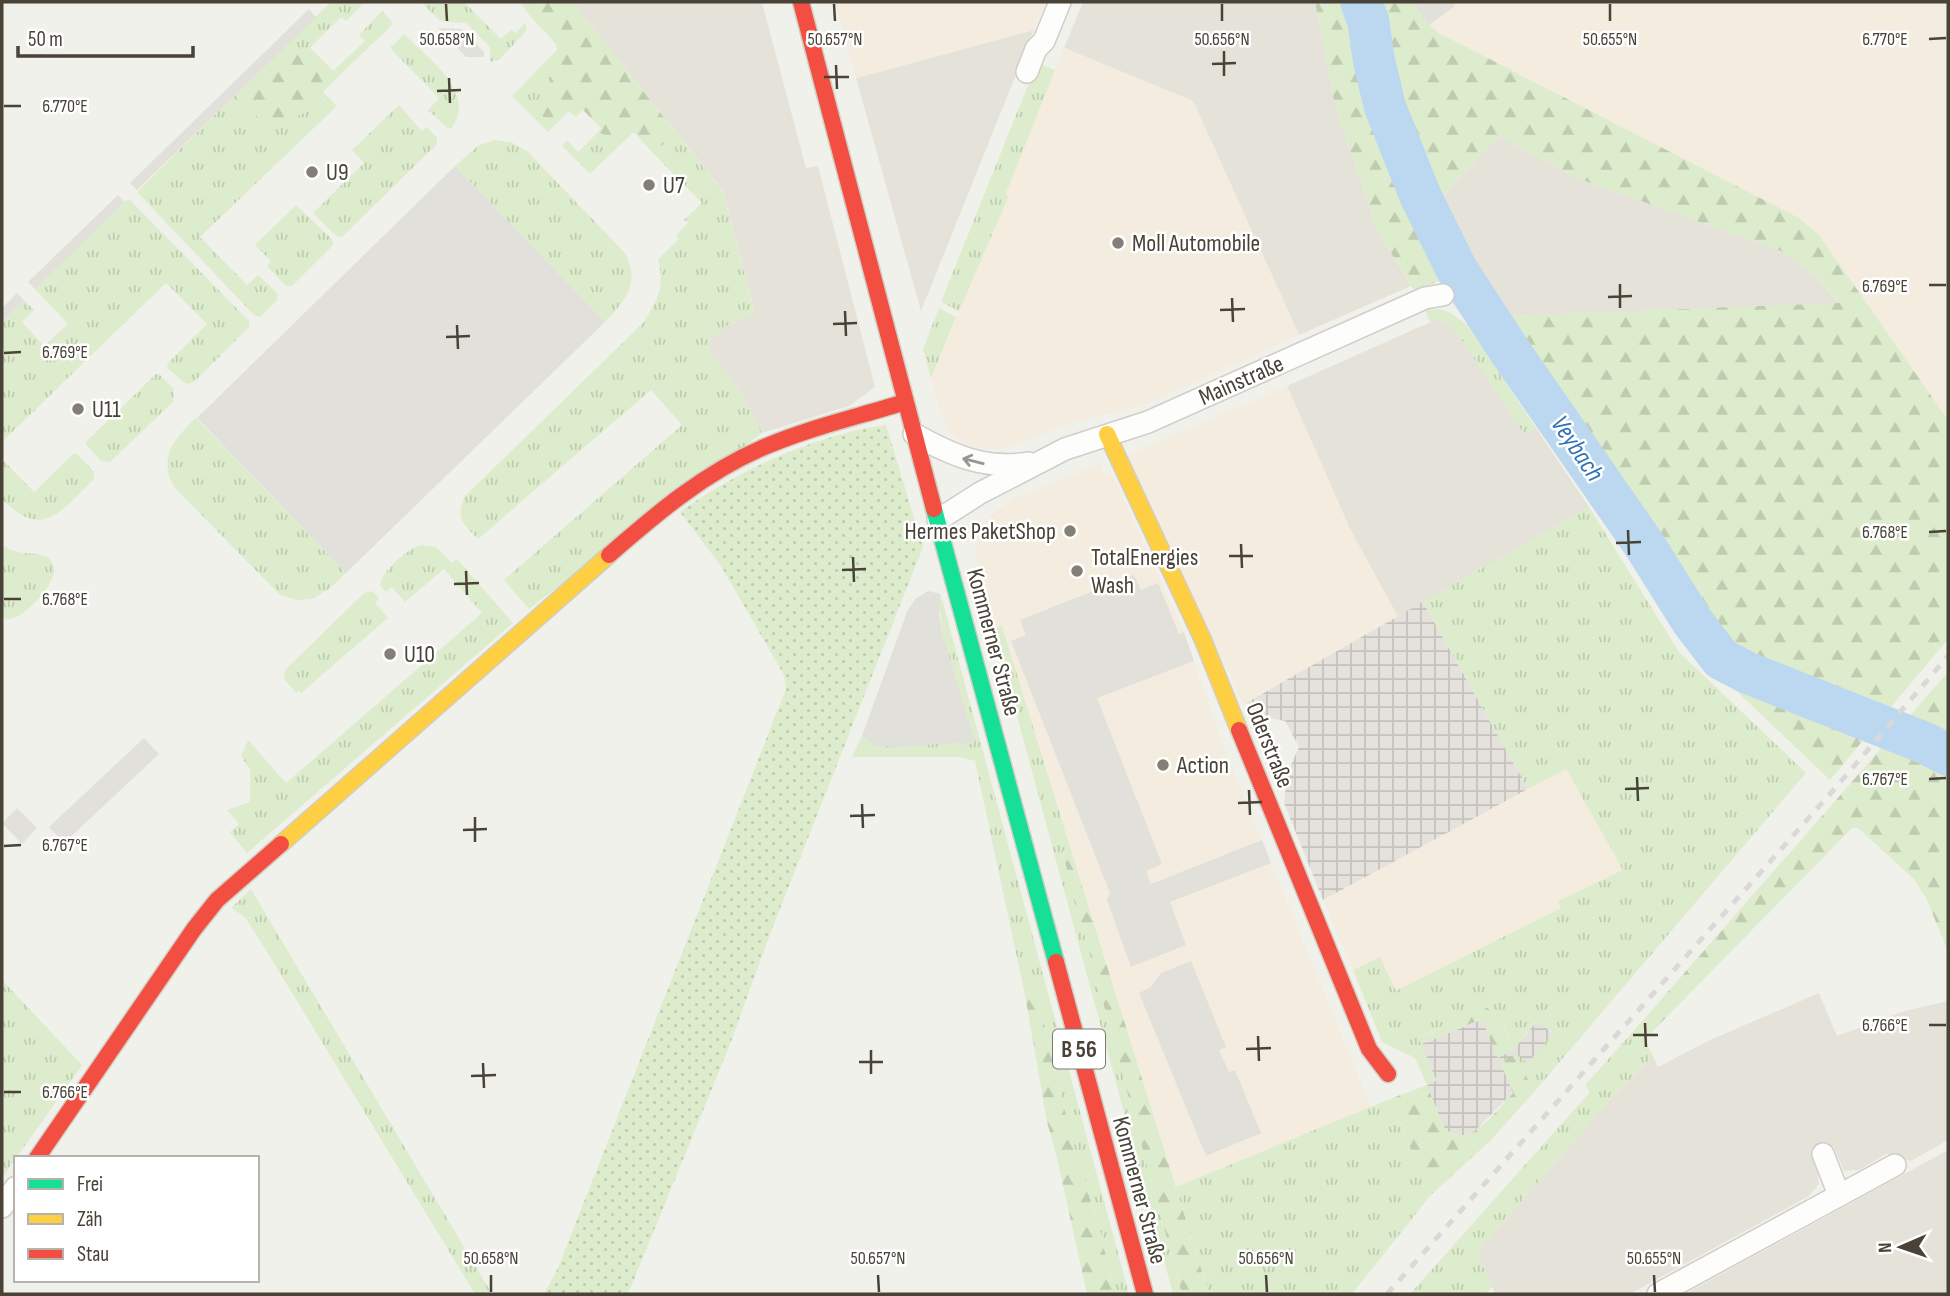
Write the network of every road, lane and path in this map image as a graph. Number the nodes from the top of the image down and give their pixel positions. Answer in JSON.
{"nodes":[{"id":1,"x":801,"y":2,"type":"edge"},
{"id":2,"x":1060,"y":2,"type":"edge"},
{"id":3,"x":1027,"y":72,"type":"dead end"},
{"id":4,"x":1443,"y":295,"type":"dead end"},
{"id":5,"x":905,"y":402,"type":"junction"},
{"id":6,"x":914,"y":434,"type":"junction"},
{"id":7,"x":1107,"y":434,"type":"junction"},
{"id":8,"x":1037,"y":461,"type":"junction"},
{"id":9,"x":938,"y":520,"type":"junction"},
{"id":10,"x":1388,"y":1074,"type":"dead end"},
{"id":11,"x":1823,"y":1154,"type":"dead end"},
{"id":12,"x":38,"y":1156,"type":"edge"},
{"id":13,"x":1895,"y":1165,"type":"dead end"},
{"id":14,"x":14,"y":1190,"type":"edge"},
{"id":15,"x":1839,"y":1195,"type":"junction"},
{"id":16,"x":2,"y":1207,"type":"edge"},
{"id":17,"x":1145,"y":1294,"type":"edge"},
{"id":18,"x":1658,"y":1294,"type":"edge"}],
"edges":[{"from":1,"to":5,"type":"street","name":"Kommerner Straße","number":"B 56"},
{"from":2,"to":3,"type":"street"},
{"from":4,"to":7,"type":"street","name":"Mainstraße"},
{"from":5,"to":6,"type":"street","name":"Kommerner Straße","number":"B 56"},
{"from":5,"to":12,"type":"street"},
{"from":8,"to":6,"type":"street","name":"Mainstraße","one_way":true},
{"from":6,"to":9,"type":"street","name":"Kommerner Straße","number":"B 56"},
{"from":7,"to":8,"type":"street","name":"Mainstraße"},
{"from":7,"to":10,"type":"street","name":"Oderstraße"},
{"from":8,"to":9,"type":"street","name":"Mainstraße"},
{"from":9,"to":17,"type":"street","name":"Kommerner Straße","number":"B 56"},
{"from":11,"to":15,"type":"street"},
{"from":13,"to":15,"type":"street"},
{"from":14,"to":16,"type":"street"},
{"from":15,"to":18,"type":"street"}]}
